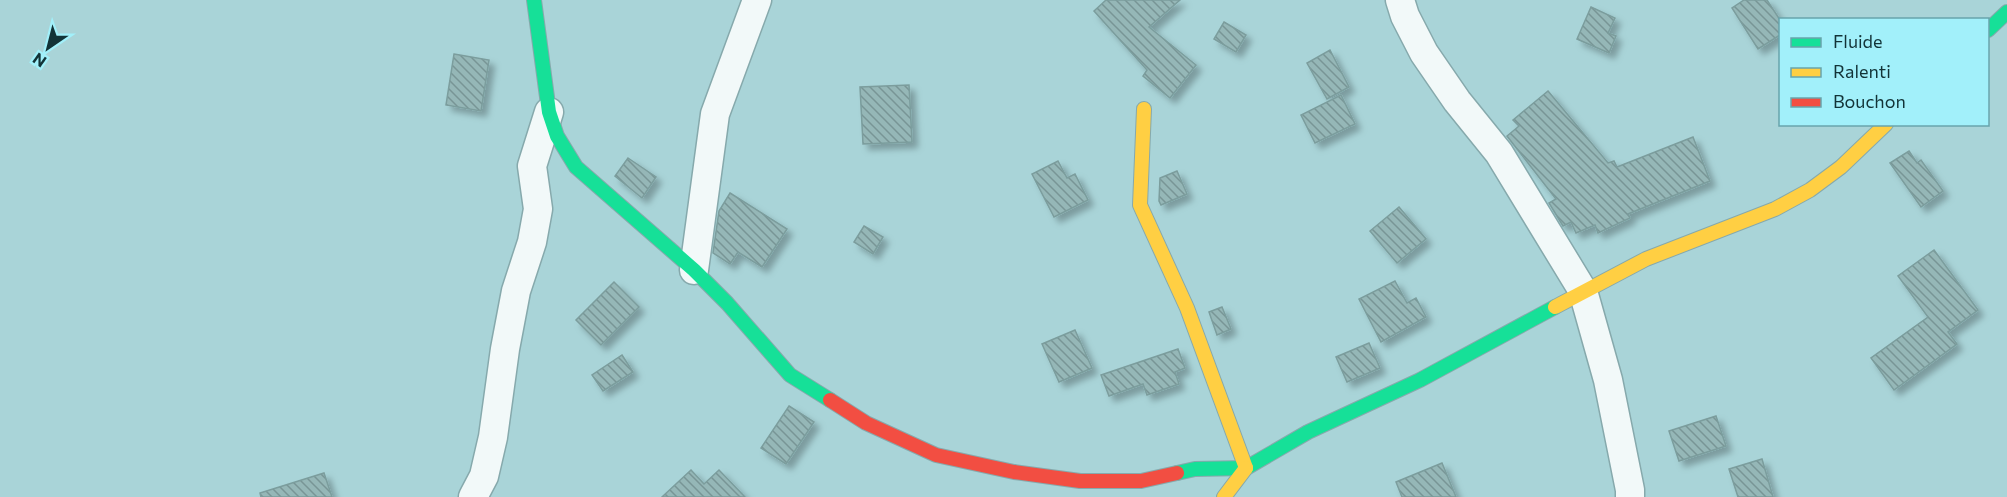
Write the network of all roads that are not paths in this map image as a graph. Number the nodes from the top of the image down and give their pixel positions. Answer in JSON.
{"nodes":[{"id":1,"x":534,"y":0,"type":"edge"},
{"id":2,"x":757,"y":0,"type":"edge"},
{"id":3,"x":1400,"y":0,"type":"edge"},
{"id":4,"x":2007,"y":12,"type":"edge"},
{"id":5,"x":1989,"y":29,"type":"edge"},
{"id":6,"x":1144,"y":109,"type":"dead end"},
{"id":7,"x":549,"y":112,"type":"junction"},
{"id":8,"x":1884,"y":126,"type":"edge"},
{"id":9,"x":694,"y":270,"type":"junction"},
{"id":10,"x":1583,"y":291,"type":"junction"},
{"id":11,"x":1246,"y":468,"type":"junction"},
{"id":12,"x":473,"y":497,"type":"edge"},
{"id":13,"x":1224,"y":497,"type":"edge"},
{"id":14,"x":1629,"y":497,"type":"edge"}],
"edges":[{"from":1,"to":7,"type":"street"},
{"from":2,"to":9,"type":"street"},
{"from":3,"to":10,"type":"street"},
{"from":4,"to":5,"type":"street"},
{"from":6,"to":11,"type":"street"},
{"from":7,"to":9,"type":"street"},
{"from":7,"to":12,"type":"street"},
{"from":8,"to":10,"type":"street"},
{"from":9,"to":11,"type":"street"},
{"from":10,"to":11,"type":"street"},
{"from":10,"to":14,"type":"street"},
{"from":11,"to":13,"type":"street"}]}
